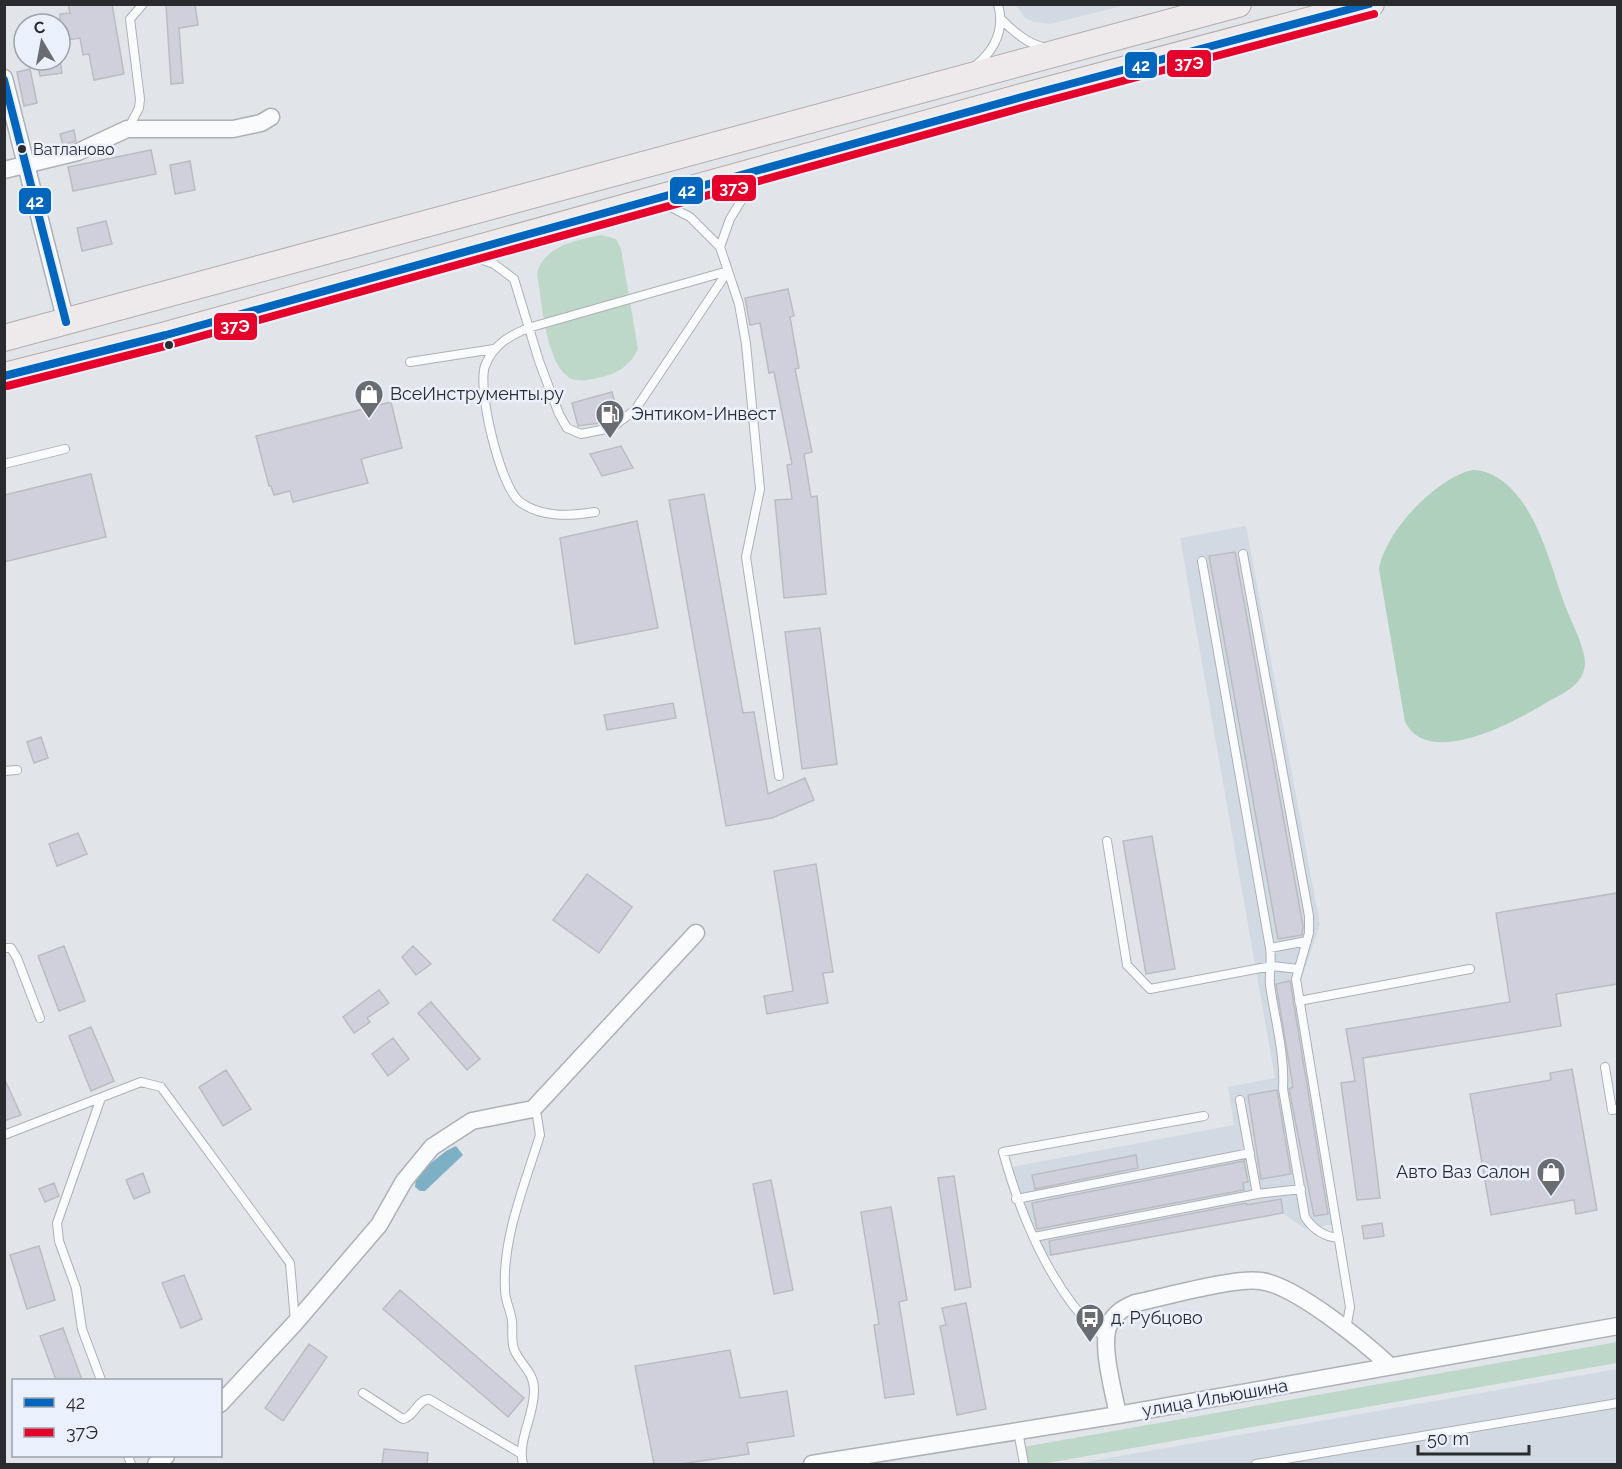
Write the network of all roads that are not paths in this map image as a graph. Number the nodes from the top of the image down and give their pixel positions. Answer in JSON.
{"nodes":[{"id":1,"x":143,"y":4,"type":"edge"},
{"id":2,"x":998,"y":4,"type":"edge"},
{"id":3,"x":1238,"y":4,"type":"edge"},
{"id":4,"x":1371,"y":4,"type":"edge"},
{"id":5,"x":1002,"y":20,"type":"junction"},
{"id":6,"x":1060,"y":51,"type":"junction"},
{"id":7,"x":4,"y":78,"type":"edge"},
{"id":8,"x":957,"y":80,"type":"junction"},
{"id":9,"x":271,"y":117,"type":"dead end"},
{"id":10,"x":128,"y":129,"type":"junction"},
{"id":11,"x":25,"y":165,"type":"junction"},
{"id":12,"x":763,"y":169,"type":"junction"},
{"id":13,"x":4,"y":170,"type":"edge"},
{"id":14,"x":651,"y":200,"type":"junction"},
{"id":15,"x":720,"y":247,"type":"junction"},
{"id":16,"x":462,"y":253,"type":"junction"},
{"id":17,"x":728,"y":271,"type":"junction"},
{"id":18,"x":66,"y":322,"type":"junction"},
{"id":19,"x":528,"y":328,"type":"junction"},
{"id":20,"x":4,"y":338,"type":"edge"},
{"id":21,"x":494,"y":349,"type":"junction"},
{"id":22,"x":410,"y":362,"type":"dead end"},
{"id":23,"x":4,"y":376,"type":"edge"},
{"id":24,"x":65,"y":449,"type":"dead end"},
{"id":25,"x":4,"y":464,"type":"edge"},
{"id":26,"x":595,"y":512,"type":"dead end"},
{"id":27,"x":1243,"y":554,"type":"dead end"},
{"id":28,"x":1202,"y":561,"type":"dead end"},
{"id":29,"x":17,"y":770,"type":"dead end"},
{"id":30,"x":4,"y":771,"type":"edge"},
{"id":31,"x":779,"y":777,"type":"dead end"},
{"id":32,"x":1107,"y":840,"type":"dead end"},
{"id":33,"x":696,"y":933,"type":"dead end"},
{"id":34,"x":1306,"y":941,"type":"junction"},
{"id":35,"x":4,"y":948,"type":"edge"},
{"id":36,"x":1270,"y":948,"type":"junction"},
{"id":37,"x":1272,"y":966,"type":"junction"},
{"id":38,"x":1299,"y":969,"type":"junction"},
{"id":39,"x":1470,"y":969,"type":"dead end"},
{"id":40,"x":1299,"y":1001,"type":"junction"},
{"id":41,"x":40,"y":1018,"type":"dead end"},
{"id":42,"x":1605,"y":1067,"type":"dead end"},
{"id":43,"x":101,"y":1098,"type":"junction"},
{"id":44,"x":1240,"y":1100,"type":"dead end"},
{"id":45,"x":533,"y":1109,"type":"junction"},
{"id":46,"x":1617,"y":1109,"type":"edge"},
{"id":47,"x":1204,"y":1116,"type":"dead end"},
{"id":48,"x":4,"y":1135,"type":"edge"},
{"id":49,"x":1250,"y":1153,"type":"junction"},
{"id":50,"x":1301,"y":1189,"type":"junction"},
{"id":51,"x":1257,"y":1194,"type":"junction"},
{"id":52,"x":1016,"y":1199,"type":"junction"},
{"id":53,"x":1034,"y":1237,"type":"junction"},
{"id":54,"x":1339,"y":1238,"type":"junction"},
{"id":55,"x":295,"y":1323,"type":"junction"},
{"id":56,"x":1617,"y":1326,"type":"edge"},
{"id":57,"x":1346,"y":1330,"type":"junction"},
{"id":58,"x":1106,"y":1339,"type":"junction"},
{"id":59,"x":1390,"y":1366,"type":"junction"},
{"id":60,"x":101,"y":1379,"type":"edge"},
{"id":61,"x":363,"y":1393,"type":"dead end"},
{"id":62,"x":222,"y":1402,"type":"edge"},
{"id":63,"x":1617,"y":1403,"type":"edge"},
{"id":64,"x":1118,"y":1415,"type":"junction"},
{"id":65,"x":1018,"y":1431,"type":"junction"},
{"id":66,"x":520,"y":1453,"type":"junction"},
{"id":67,"x":523,"y":1464,"type":"edge"},
{"id":68,"x":812,"y":1464,"type":"edge"},
{"id":69,"x":1024,"y":1464,"type":"edge"},
{"id":70,"x":1256,"y":1464,"type":"edge"}],
"edges":[{"from":1,"to":10,"type":"lane"},
{"from":2,"to":5,"type":"lane"},
{"from":3,"to":6,"type":"main road"},
{"from":4,"to":12,"type":"main road"},
{"from":5,"to":6,"type":"lane"},
{"from":5,"to":8,"type":"lane"},
{"from":6,"to":8,"type":"main road"},
{"from":7,"to":11,"type":"street"},
{"from":8,"to":18,"type":"main road"},
{"from":9,"to":10,"type":"street"},
{"from":10,"to":11,"type":"street"},
{"from":11,"to":13,"type":"street"},
{"from":11,"to":18,"type":"street"},
{"from":12,"to":14,"type":"main road"},
{"from":12,"to":15,"type":"lane"},
{"from":14,"to":15,"type":"lane"},
{"from":14,"to":16,"type":"main road"},
{"from":15,"to":17,"type":"lane"},
{"from":16,"to":19,"type":"lane"},
{"from":16,"to":23,"type":"main road"},
{"from":17,"to":19,"type":"lane"},
{"from":17,"to":19,"type":"lane"},
{"from":17,"to":31,"type":"lane"},
{"from":18,"to":20,"type":"main road"},
{"from":19,"to":21,"type":"lane"},
{"from":21,"to":22,"type":"lane"},
{"from":21,"to":26,"type":"lane"},
{"from":24,"to":25,"type":"lane"},
{"from":27,"to":34,"type":"lane"},
{"from":28,"to":36,"type":"lane"},
{"from":29,"to":30,"type":"lane"},
{"from":32,"to":37,"type":"lane"},
{"from":33,"to":45,"type":"street"},
{"from":34,"to":36,"type":"lane"},
{"from":34,"to":38,"type":"lane"},
{"from":35,"to":41,"type":"lane"},
{"from":36,"to":37,"type":"lane"},
{"from":37,"to":38,"type":"lane"},
{"from":37,"to":50,"type":"lane"},
{"from":38,"to":40,"type":"lane"},
{"from":39,"to":40,"type":"lane"},
{"from":40,"to":54,"type":"lane"},
{"from":42,"to":46,"type":"lane"},
{"from":43,"to":48,"type":"lane"},
{"from":43,"to":55,"type":"lane"},
{"from":43,"to":60,"type":"lane"},
{"from":44,"to":49,"type":"lane"},
{"from":45,"to":55,"type":"street"},
{"from":45,"to":66,"type":"lane"},
{"from":47,"to":52,"type":"lane"},
{"from":49,"to":51,"type":"lane"},
{"from":49,"to":52,"type":"lane"},
{"from":50,"to":51,"type":"lane"},
{"from":50,"to":54,"type":"lane"},
{"from":51,"to":53,"type":"lane"},
{"from":52,"to":53,"type":"lane"},
{"from":53,"to":58,"type":"lane"},
{"from":54,"to":57,"type":"lane"},
{"from":55,"to":62,"type":"street"},
{"from":56,"to":59,"type":"street","name":"улица Ильюшина"},
{"from":57,"to":58,"type":"street"},
{"from":57,"to":59,"type":"street"},
{"from":58,"to":64,"type":"street"},
{"from":59,"to":64,"type":"street","name":"улица Ильюшина"},
{"from":61,"to":66,"type":"lane"},
{"from":63,"to":70,"type":"lane"},
{"from":64,"to":65,"type":"street","name":"улица Ильюшина"},
{"from":65,"to":68,"type":"street","name":"улица Ильюшина"},
{"from":65,"to":69,"type":"lane"},
{"from":66,"to":67,"type":"lane"}]}
